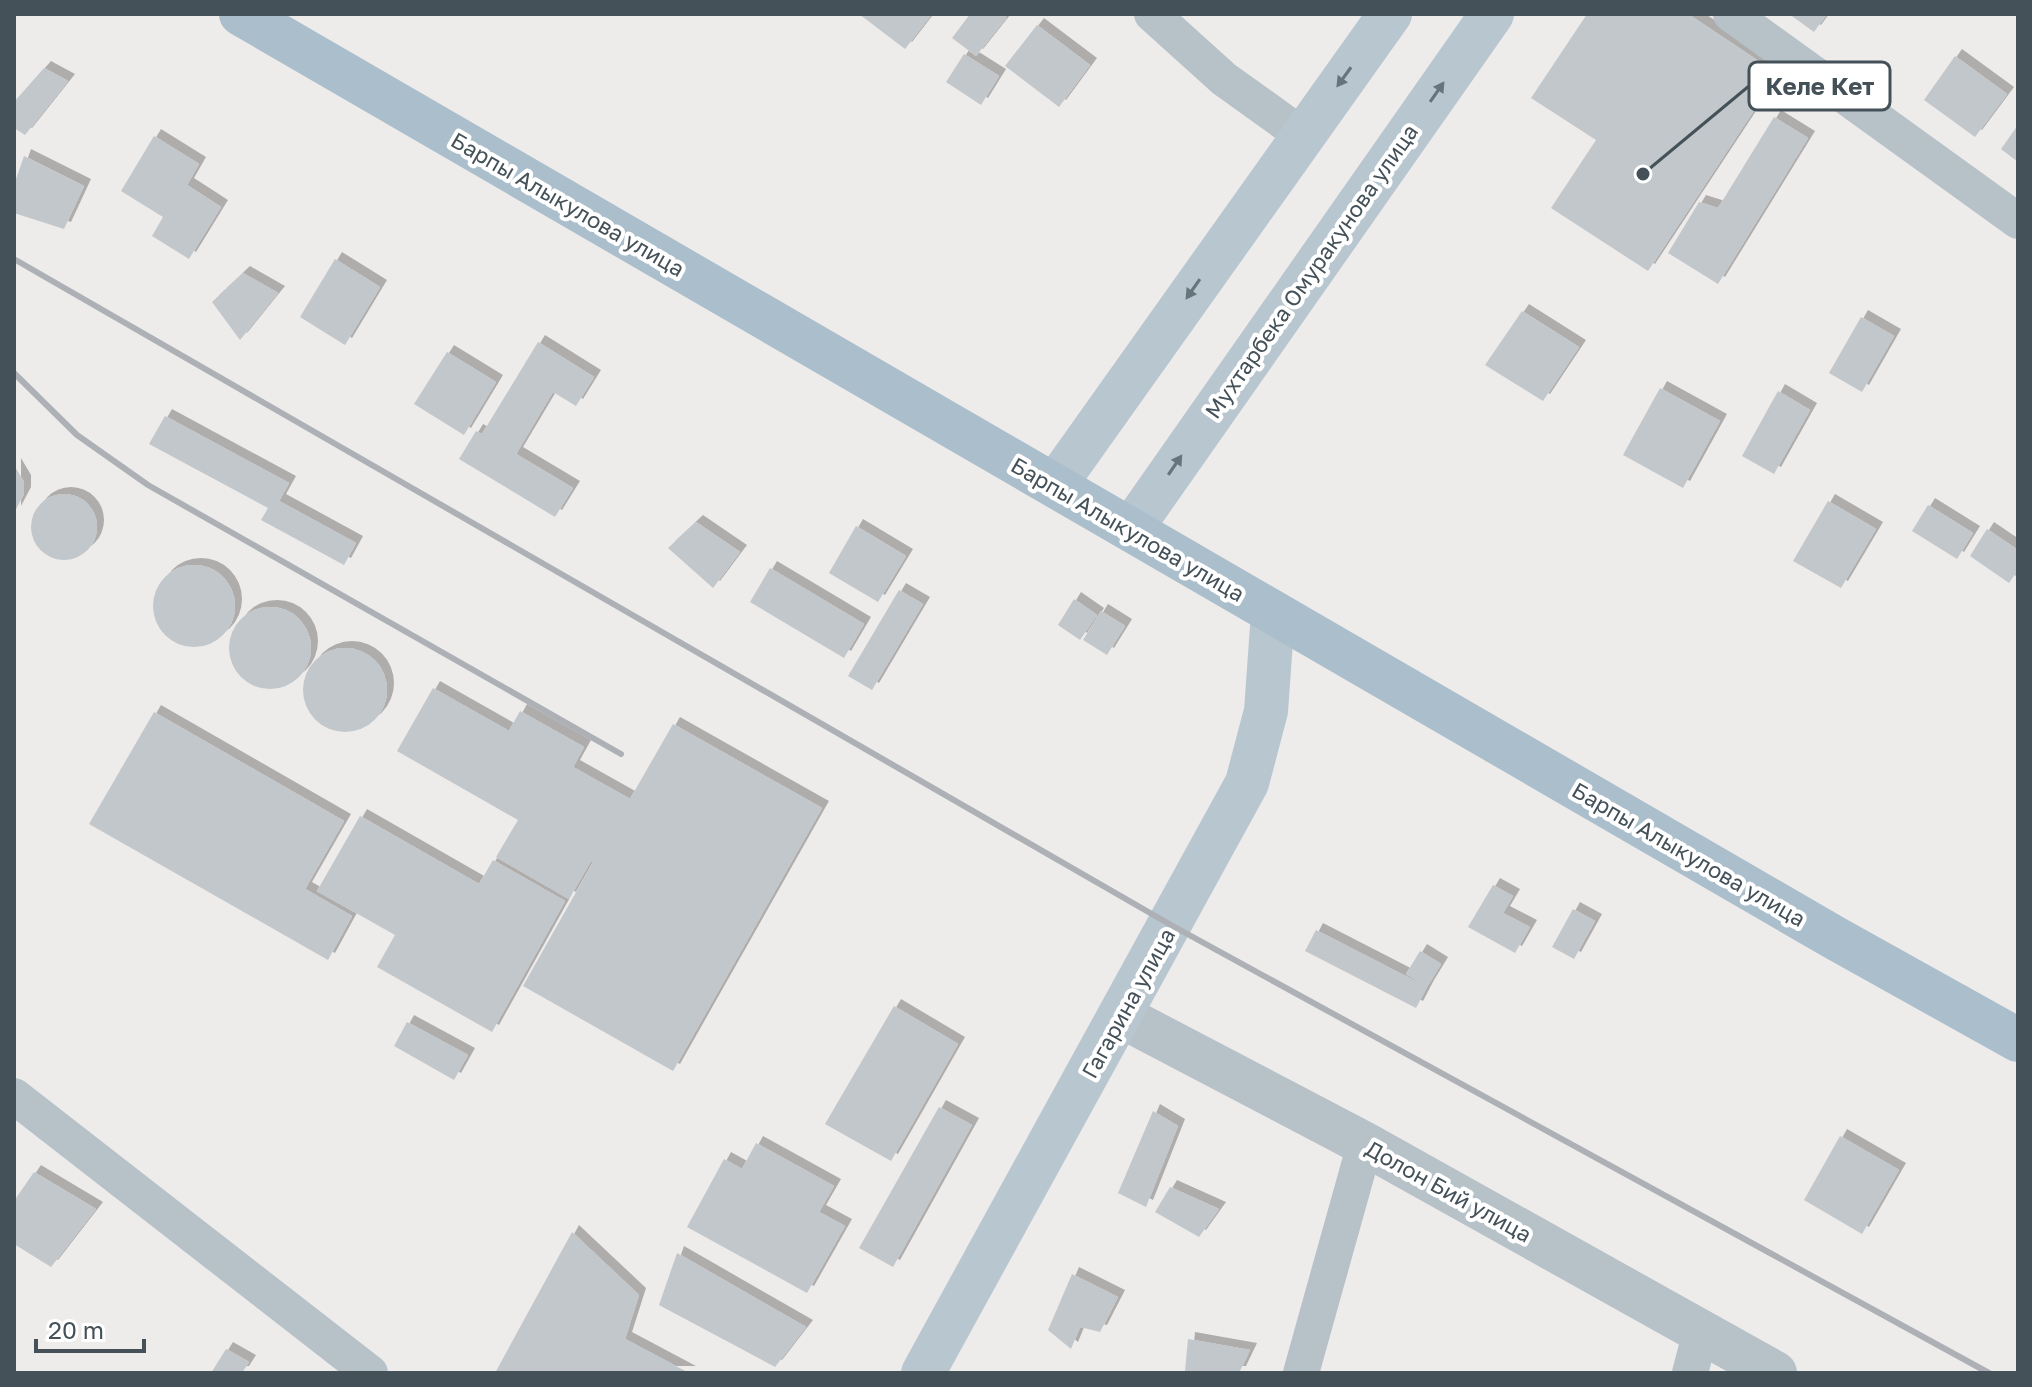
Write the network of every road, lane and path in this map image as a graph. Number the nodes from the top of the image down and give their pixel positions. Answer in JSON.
{"nodes":[{"id":1,"x":241,"y":14,"type":"edge"},
{"id":2,"x":1152,"y":14,"type":"edge"},
{"id":3,"x":1390,"y":14,"type":"edge"},
{"id":4,"x":1492,"y":14,"type":"edge"},
{"id":5,"x":1731,"y":14,"type":"edge"},
{"id":6,"x":1302,"y":135,"type":"junction"},
{"id":7,"x":2018,"y":221,"type":"edge"},
{"id":8,"x":1055,"y":485,"type":"junction"},
{"id":9,"x":1131,"y":529,"type":"junction"},
{"id":10,"x":1273,"y":613,"type":"junction"},
{"id":11,"x":1121,"y":1016,"type":"junction"},
{"id":12,"x":2018,"y":1040,"type":"edge"},
{"id":13,"x":14,"y":1096,"type":"edge"},
{"id":14,"x":1365,"y":1144,"type":"junction"},
{"id":15,"x":1701,"y":1331,"type":"junction"},
{"id":16,"x":370,"y":1373,"type":"edge"},
{"id":17,"x":923,"y":1373,"type":"edge"},
{"id":18,"x":1301,"y":1373,"type":"edge"},
{"id":19,"x":1690,"y":1373,"type":"edge"},
{"id":20,"x":1775,"y":1373,"type":"edge"}],
"edges":[{"from":1,"to":8,"type":"main road","name":"Барпы Алыкулова улица"},
{"from":2,"to":6,"type":"street"},
{"from":3,"to":6,"type":"main road","one_way":true},
{"from":9,"to":4,"type":"main road","name":"Мухтарбека Омуракунова улица","one_way":true},
{"from":5,"to":7,"type":"street"},
{"from":6,"to":8,"type":"main road","one_way":true},
{"from":8,"to":9,"type":"main road","name":"Барпы Алыкулова улица"},
{"from":9,"to":10,"type":"main road","name":"Барпы Алыкулова улица"},
{"from":10,"to":11,"type":"main road","name":"Гагарина улица"},
{"from":10,"to":12,"type":"main road","name":"Барпы Алыкулова улица"},
{"from":11,"to":14,"type":"street","name":"Долон Бий улица"},
{"from":11,"to":17,"type":"main road","name":"Гагарина улица"},
{"from":13,"to":16,"type":"street"},
{"from":14,"to":15,"type":"street","name":"Долон Бий улица"},
{"from":14,"to":18,"type":"street"},
{"from":15,"to":19,"type":"street"},
{"from":15,"to":20,"type":"street","name":"Долон Бий улица"}]}
